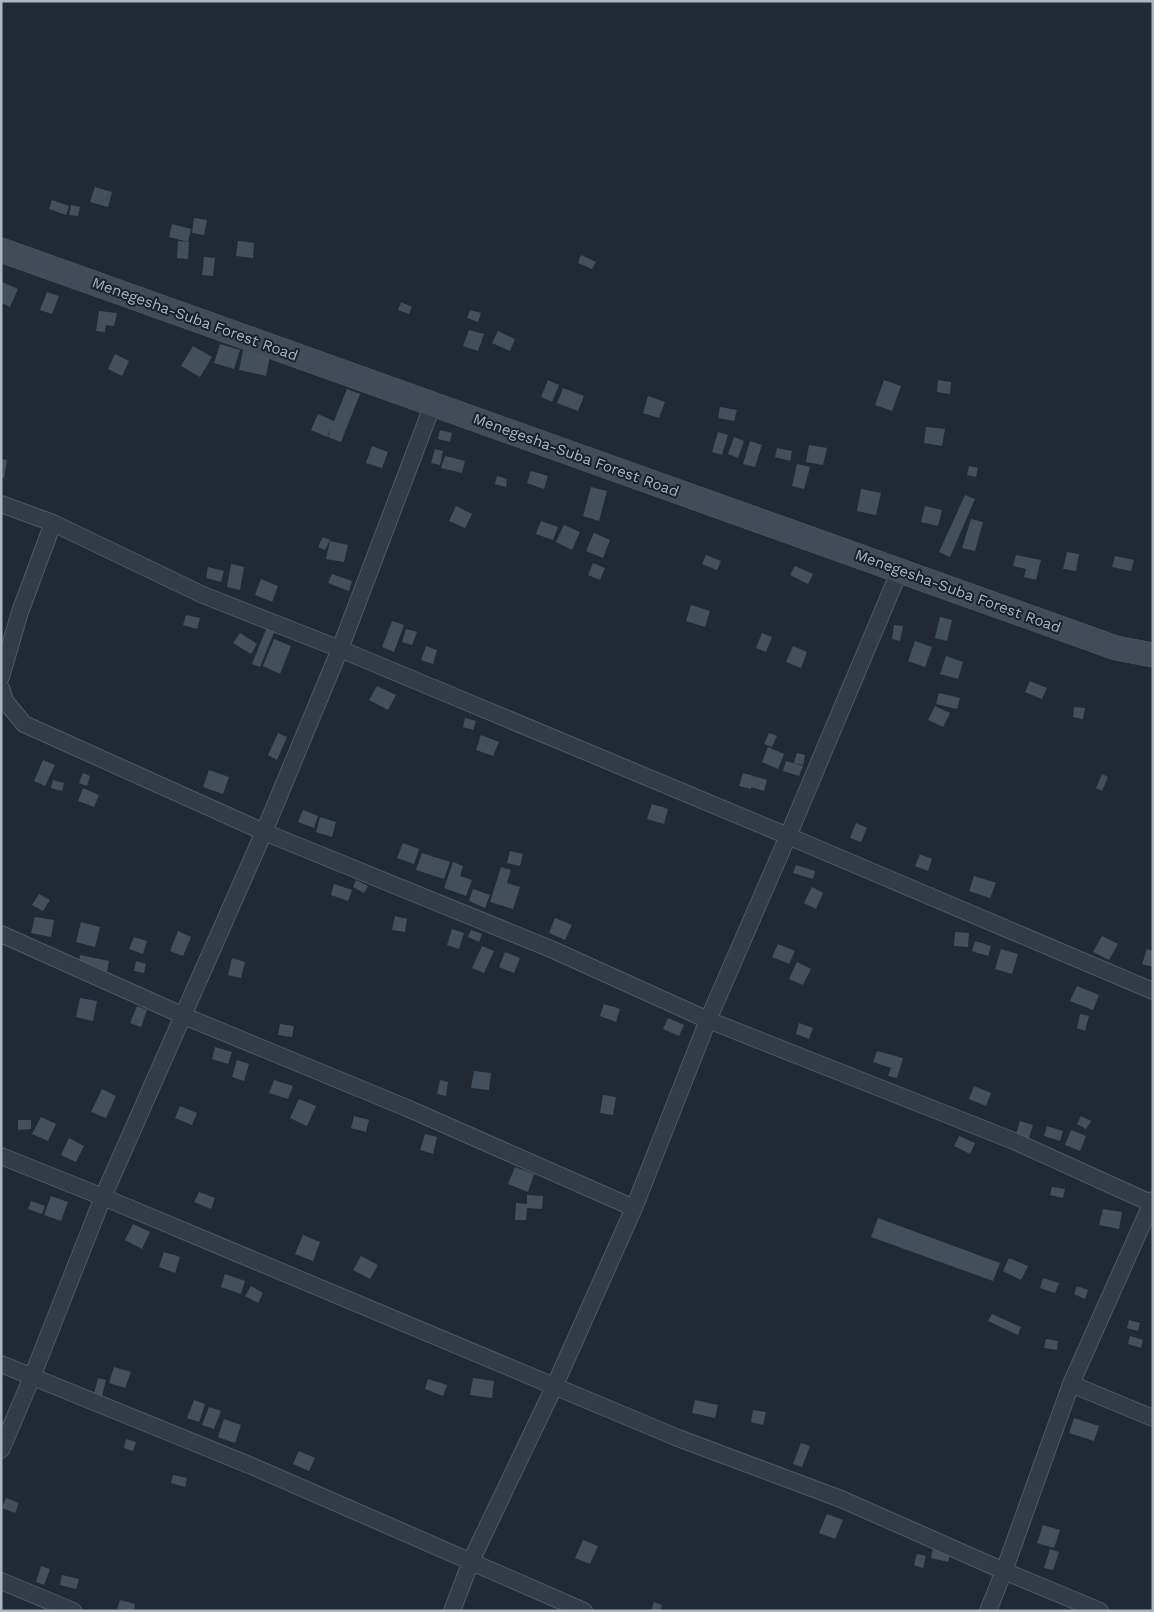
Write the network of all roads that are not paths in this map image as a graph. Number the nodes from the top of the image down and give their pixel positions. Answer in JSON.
{"nodes":[{"id":1,"x":1,"y":250,"type":"edge"},
{"id":2,"x":432,"y":404,"type":"junction"},
{"id":3,"x":1,"y":504,"type":"edge"},
{"id":4,"x":52,"y":523,"type":"junction"},
{"id":5,"x":900,"y":570,"type":"junction"},
{"id":6,"x":340,"y":649,"type":"junction"},
{"id":7,"x":1153,"y":655,"type":"edge"},
{"id":8,"x":1,"y":677,"type":"edge"},
{"id":9,"x":1,"y":688,"type":"edge"},
{"id":10,"x":264,"y":832,"type":"junction"},
{"id":11,"x":788,"y":836,"type":"junction"},
{"id":12,"x":1,"y":934,"type":"edge"},
{"id":13,"x":1153,"y":991,"type":"edge"},
{"id":14,"x":184,"y":1016,"type":"junction"},
{"id":15,"x":708,"y":1020,"type":"junction"},
{"id":16,"x":1,"y":1156,"type":"edge"},
{"id":17,"x":103,"y":1197,"type":"junction"},
{"id":18,"x":1152,"y":1202,"type":"edge"},
{"id":19,"x":634,"y":1208,"type":"junction"},
{"id":20,"x":1,"y":1364,"type":"edge"},
{"id":21,"x":32,"y":1377,"type":"junction"},
{"id":22,"x":1071,"y":1384,"type":"junction"},
{"id":23,"x":555,"y":1385,"type":"junction"},
{"id":24,"x":1153,"y":1418,"type":"edge"},
{"id":25,"x":1,"y":1450,"type":"edge"},
{"id":26,"x":471,"y":1561,"type":"junction"},
{"id":27,"x":1004,"y":1572,"type":"junction"},
{"id":28,"x":1,"y":1581,"type":"edge"},
{"id":29,"x":73,"y":1611,"type":"edge"},
{"id":30,"x":452,"y":1611,"type":"edge"},
{"id":31,"x":584,"y":1611,"type":"edge"},
{"id":32,"x":988,"y":1611,"type":"edge"},
{"id":33,"x":1100,"y":1611,"type":"edge"}],
"edges":[{"from":1,"to":2,"type":"street","name":"Menegesha-Suba Forest Road"},
{"from":2,"to":5,"type":"street","name":"Menegesha-Suba Forest Road"},
{"from":2,"to":6,"type":"street"},
{"from":3,"to":4,"type":"street"},
{"from":4,"to":6,"type":"street"},
{"from":4,"to":8,"type":"street"},
{"from":5,"to":7,"type":"street","name":"Menegesha-Suba Forest Road"},
{"from":5,"to":11,"type":"street"},
{"from":6,"to":10,"type":"street"},
{"from":6,"to":11,"type":"street"},
{"from":9,"to":10,"type":"street"},
{"from":10,"to":14,"type":"street"},
{"from":10,"to":15,"type":"street"},
{"from":11,"to":13,"type":"street"},
{"from":11,"to":15,"type":"street"},
{"from":12,"to":14,"type":"street"},
{"from":14,"to":17,"type":"street"},
{"from":14,"to":19,"type":"street"},
{"from":15,"to":18,"type":"street"},
{"from":15,"to":19,"type":"street"},
{"from":16,"to":17,"type":"street"},
{"from":17,"to":21,"type":"street"},
{"from":17,"to":23,"type":"street"},
{"from":18,"to":22,"type":"street"},
{"from":19,"to":23,"type":"street"},
{"from":20,"to":21,"type":"street"},
{"from":21,"to":25,"type":"street"},
{"from":21,"to":26,"type":"street"},
{"from":22,"to":24,"type":"street"},
{"from":22,"to":27,"type":"street"},
{"from":23,"to":26,"type":"street"},
{"from":23,"to":27,"type":"street"},
{"from":26,"to":30,"type":"street"},
{"from":26,"to":31,"type":"street"},
{"from":27,"to":32,"type":"street"},
{"from":27,"to":33,"type":"street"},
{"from":28,"to":29,"type":"street"}]}
